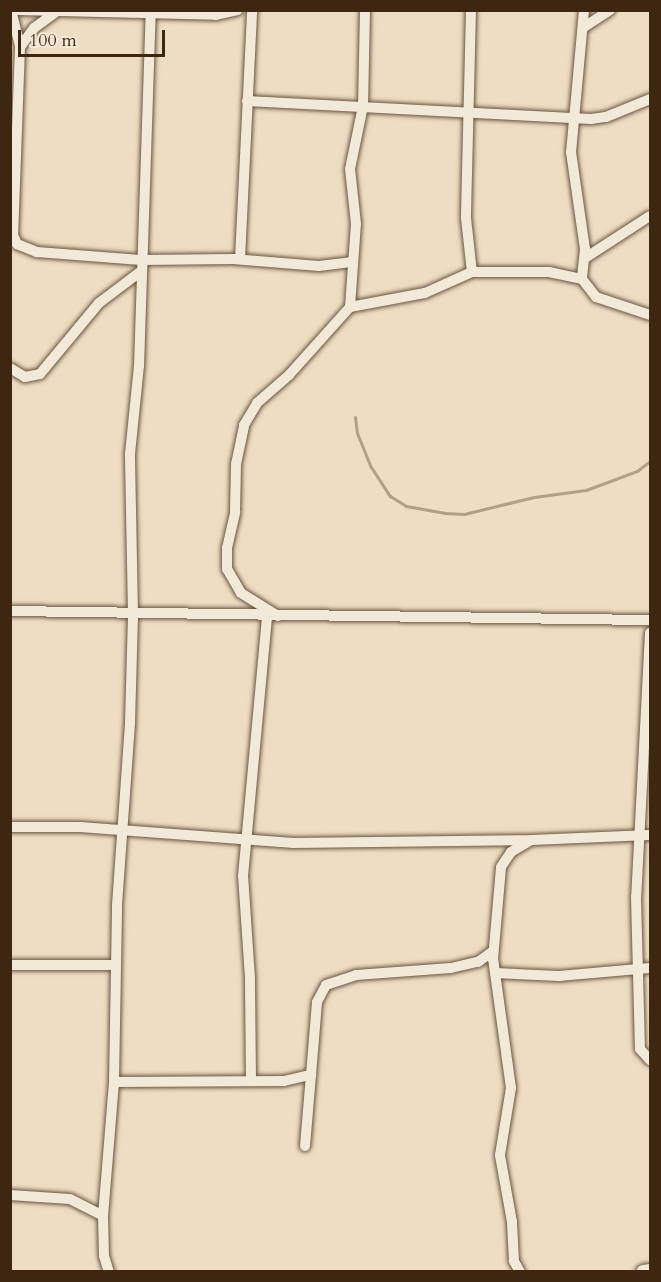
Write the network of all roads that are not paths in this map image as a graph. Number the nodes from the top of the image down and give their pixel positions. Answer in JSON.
{"nodes":[{"id":1,"x":11,"y":10,"type":"edge"},
{"id":2,"x":18,"y":10,"type":"edge"},
{"id":3,"x":237,"y":10,"type":"edge"},
{"id":4,"x":252,"y":10,"type":"edge"},
{"id":5,"x":365,"y":10,"type":"edge"},
{"id":6,"x":471,"y":10,"type":"edge"},
{"id":7,"x":584,"y":10,"type":"edge"},
{"id":8,"x":610,"y":10,"type":"edge"},
{"id":9,"x":56,"y":12,"type":"edge"},
{"id":10,"x":151,"y":12,"type":"edge"},
{"id":11,"x":584,"y":27,"type":"junction"},
{"id":12,"x":20,"y":47,"type":"junction"},
{"id":13,"x":651,"y":99,"type":"edge"},
{"id":14,"x":247,"y":101,"type":"junction"},
{"id":15,"x":363,"y":106,"type":"junction"},
{"id":16,"x":471,"y":112,"type":"junction"},
{"id":17,"x":573,"y":117,"type":"junction"},
{"id":18,"x":651,"y":216,"type":"edge"},
{"id":19,"x":585,"y":258,"type":"junction"},
{"id":20,"x":240,"y":259,"type":"junction"},
{"id":21,"x":141,"y":260,"type":"junction"},
{"id":22,"x":353,"y":262,"type":"junction"},
{"id":23,"x":140,"y":272,"type":"junction"},
{"id":24,"x":472,"y":272,"type":"junction"},
{"id":25,"x":582,"y":279,"type":"junction"},
{"id":26,"x":350,"y":306,"type":"junction"},
{"id":27,"x":651,"y":315,"type":"edge"},
{"id":28,"x":10,"y":368,"type":"edge"},
{"id":29,"x":10,"y":611,"type":"edge"},
{"id":30,"x":133,"y":614,"type":"junction"},
{"id":31,"x":273,"y":616,"type":"junction"},
{"id":32,"x":651,"y":620,"type":"edge"},
{"id":33,"x":651,"y":633,"type":"edge"},
{"id":34,"x":10,"y":827,"type":"edge"},
{"id":35,"x":124,"y":833,"type":"junction"},
{"id":36,"x":637,"y":834,"type":"junction"},
{"id":37,"x":651,"y":835,"type":"edge"},
{"id":38,"x":244,"y":839,"type":"junction"},
{"id":39,"x":531,"y":840,"type":"junction"},
{"id":40,"x":493,"y":951,"type":"junction"},
{"id":41,"x":10,"y":965,"type":"edge"},
{"id":42,"x":115,"y":965,"type":"junction"},
{"id":43,"x":651,"y":968,"type":"edge"},
{"id":44,"x":638,"y":972,"type":"junction"},
{"id":45,"x":495,"y":973,"type":"junction"},
{"id":46,"x":651,"y":1060,"type":"edge"},
{"id":47,"x":311,"y":1075,"type":"junction"},
{"id":48,"x":251,"y":1080,"type":"junction"},
{"id":49,"x":114,"y":1082,"type":"junction"},
{"id":50,"x":305,"y":1146,"type":"dead end"},
{"id":51,"x":10,"y":1195,"type":"edge"},
{"id":52,"x":103,"y":1216,"type":"junction"},
{"id":53,"x":651,"y":1271,"type":"edge"},
{"id":54,"x":109,"y":1272,"type":"edge"},
{"id":55,"x":520,"y":1272,"type":"edge"},
{"id":56,"x":643,"y":1272,"type":"edge"}],
"edges":[{"from":1,"to":12,"type":"street"},
{"from":2,"to":9,"type":"street"},
{"from":3,"to":10,"type":"street"},
{"from":4,"to":14,"type":"street"},
{"from":5,"to":15,"type":"street"},
{"from":6,"to":16,"type":"street"},
{"from":7,"to":11,"type":"street"},
{"from":8,"to":11,"type":"street"},
{"from":9,"to":10,"type":"street"},
{"from":9,"to":12,"type":"street"},
{"from":10,"to":21,"type":"street"},
{"from":11,"to":17,"type":"street"},
{"from":12,"to":21,"type":"street"},
{"from":13,"to":17,"type":"street"},
{"from":14,"to":15,"type":"street"},
{"from":14,"to":20,"type":"street"},
{"from":15,"to":16,"type":"street"},
{"from":15,"to":22,"type":"street"},
{"from":16,"to":17,"type":"street"},
{"from":16,"to":24,"type":"street"},
{"from":17,"to":19,"type":"street"},
{"from":18,"to":19,"type":"street"},
{"from":19,"to":25,"type":"street"},
{"from":20,"to":21,"type":"street"},
{"from":20,"to":22,"type":"street"},
{"from":21,"to":23,"type":"street"},
{"from":22,"to":26,"type":"street"},
{"from":23,"to":28,"type":"street"},
{"from":23,"to":30,"type":"street"},
{"from":24,"to":25,"type":"street"},
{"from":24,"to":26,"type":"street"},
{"from":25,"to":27,"type":"street"},
{"from":26,"to":31,"type":"street"},
{"from":29,"to":30,"type":"street"},
{"from":30,"to":31,"type":"street"},
{"from":30,"to":35,"type":"street"},
{"from":31,"to":32,"type":"street"},
{"from":31,"to":38,"type":"street"},
{"from":33,"to":36,"type":"street"},
{"from":34,"to":35,"type":"street"},
{"from":35,"to":38,"type":"street"},
{"from":35,"to":42,"type":"street"},
{"from":36,"to":37,"type":"street"},
{"from":36,"to":39,"type":"street"},
{"from":36,"to":44,"type":"street"},
{"from":38,"to":39,"type":"street"},
{"from":38,"to":48,"type":"street"},
{"from":39,"to":40,"type":"street"},
{"from":40,"to":45,"type":"street"},
{"from":40,"to":47,"type":"street"},
{"from":41,"to":42,"type":"street"},
{"from":42,"to":49,"type":"street"},
{"from":43,"to":44,"type":"street"},
{"from":44,"to":45,"type":"street"},
{"from":44,"to":46,"type":"street"},
{"from":45,"to":55,"type":"street"},
{"from":47,"to":48,"type":"street"},
{"from":47,"to":50,"type":"street"},
{"from":48,"to":49,"type":"street"},
{"from":49,"to":52,"type":"street"},
{"from":51,"to":52,"type":"street"},
{"from":52,"to":54,"type":"street"},
{"from":53,"to":56,"type":"main road"}]}
